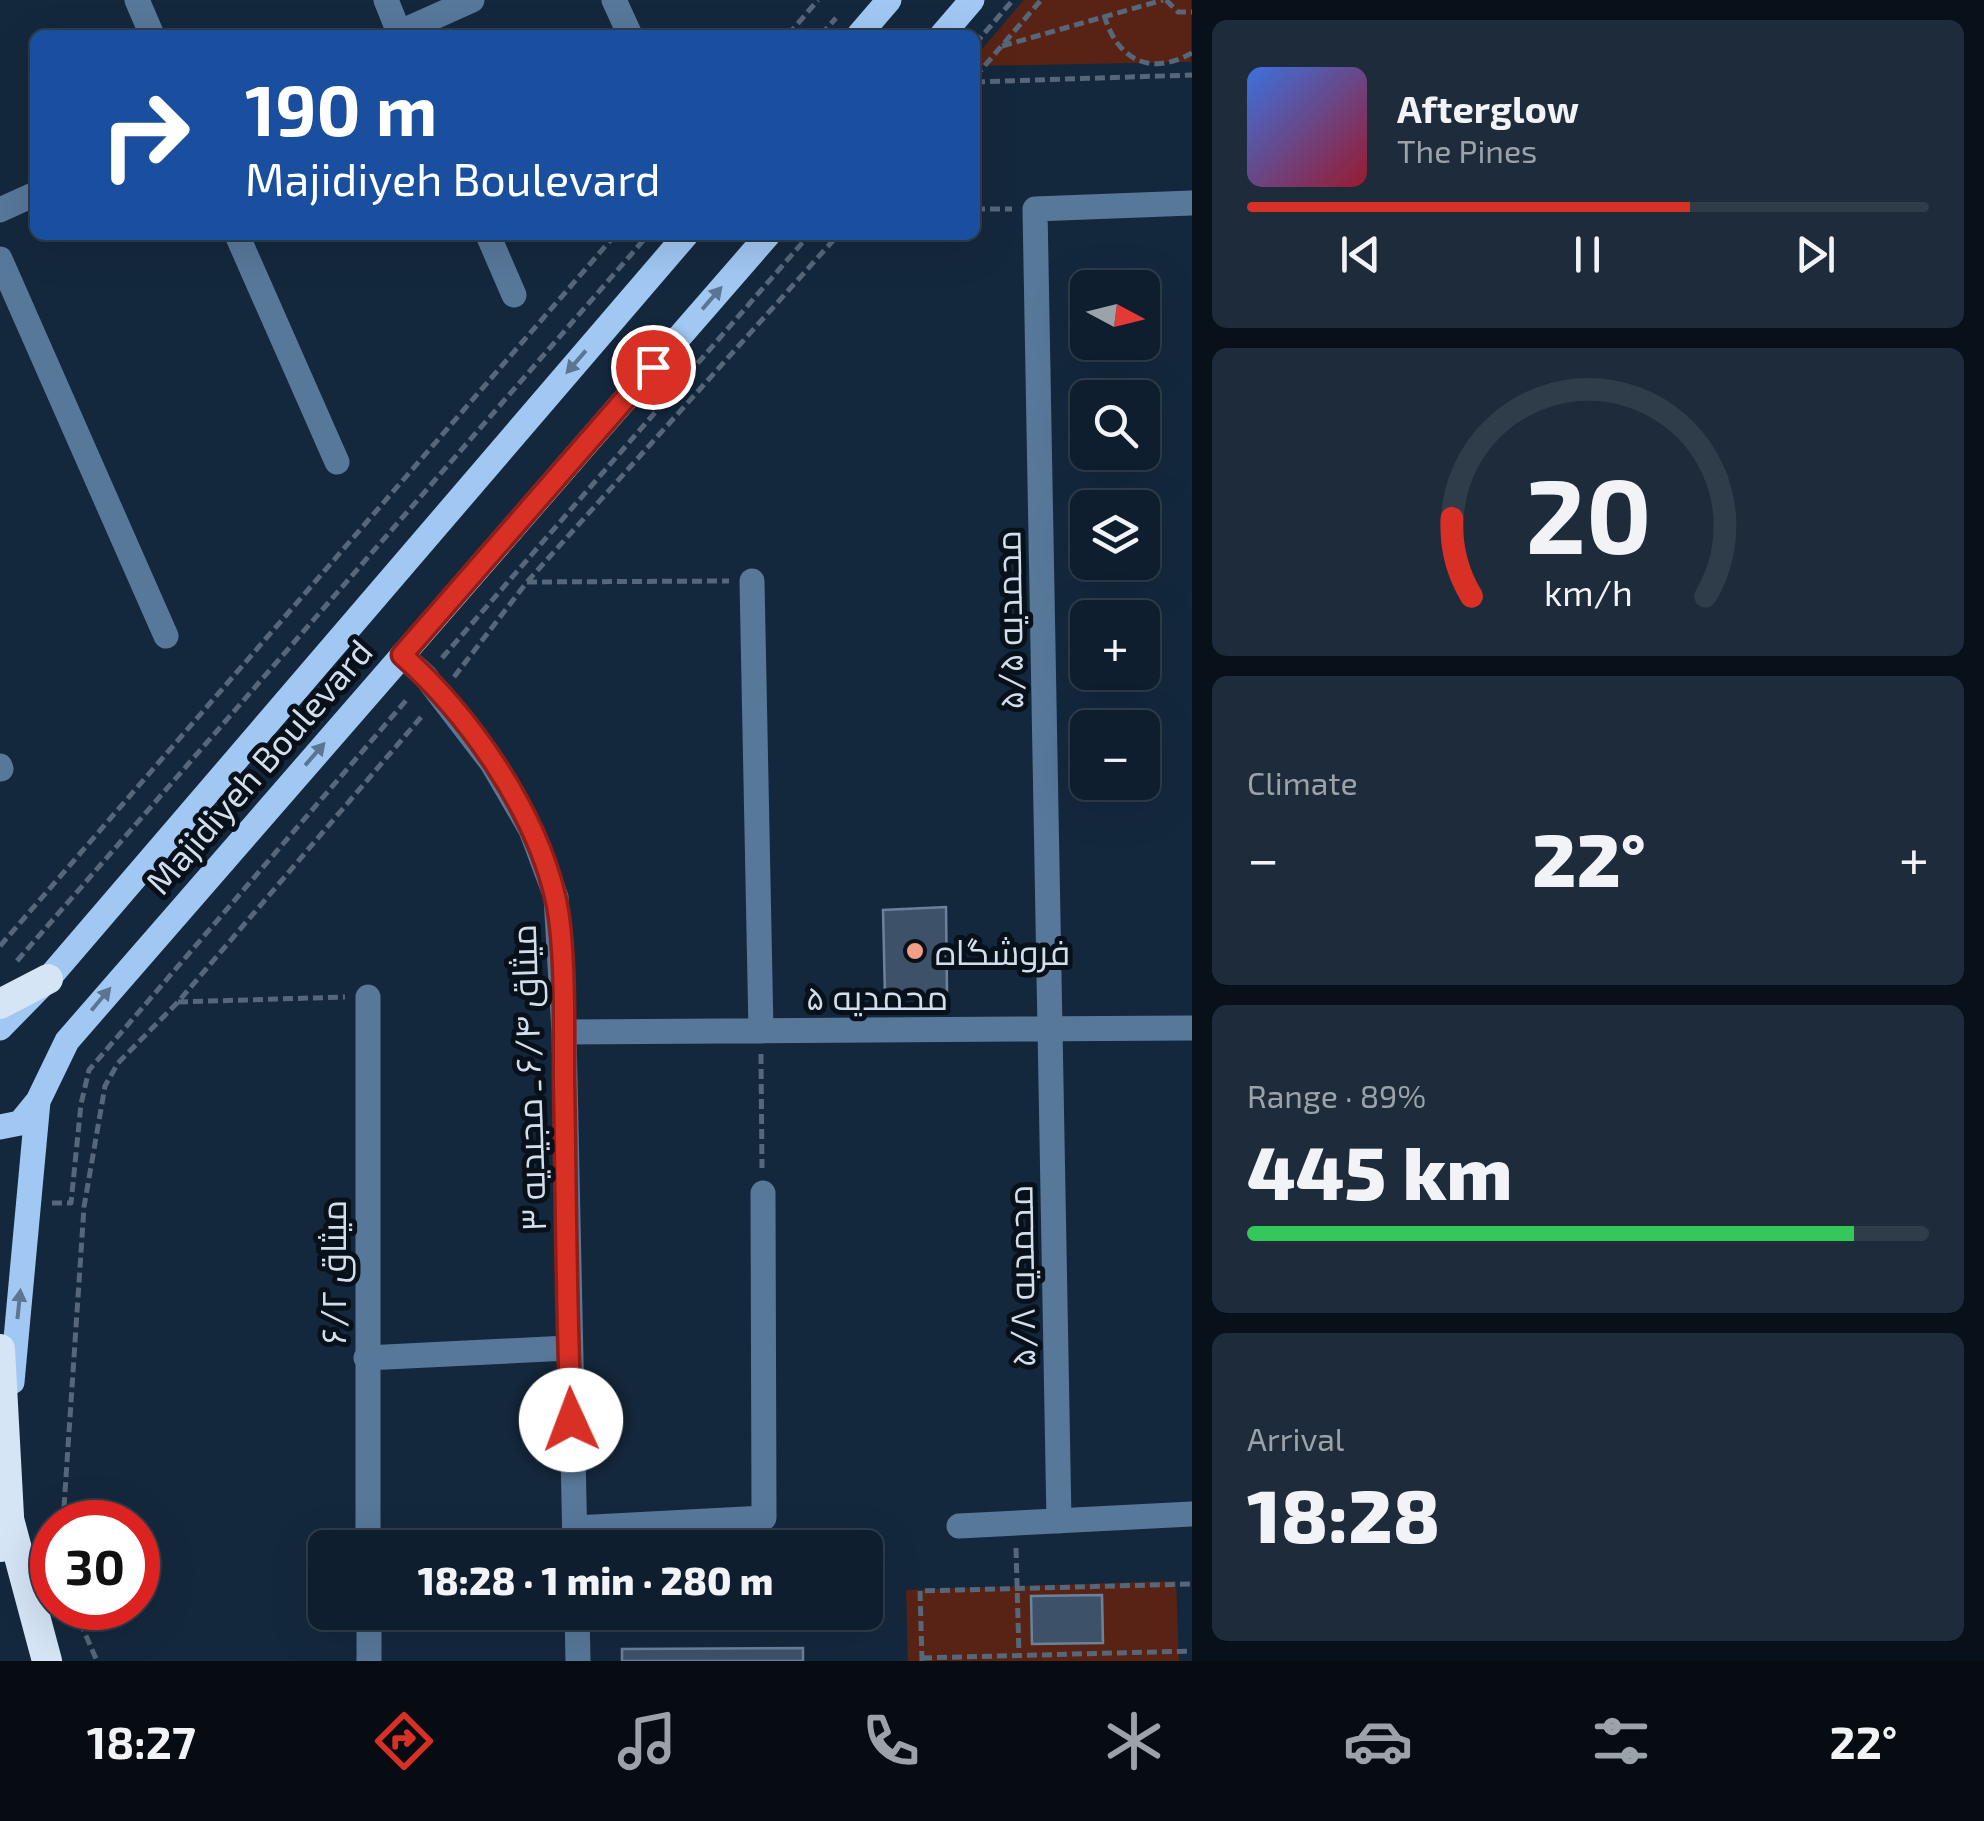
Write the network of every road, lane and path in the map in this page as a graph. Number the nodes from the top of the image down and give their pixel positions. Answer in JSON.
{"nodes":[{"id":1,"x":138,"y":0,"type":"edge"},
{"id":2,"x":386,"y":0,"type":"edge"},
{"id":3,"x":472,"y":0,"type":"edge"},
{"id":4,"x":614,"y":0,"type":"edge"},
{"id":5,"x":818,"y":0,"type":"edge"},
{"id":6,"x":889,"y":0,"type":"edge"},
{"id":7,"x":972,"y":0,"type":"edge"},
{"id":8,"x":1014,"y":0,"type":"edge"},
{"id":9,"x":1041,"y":0,"type":"edge"},
{"id":10,"x":1164,"y":0,"type":"edge"},
{"id":11,"x":1192,"y":12,"type":"edge"},
{"id":12,"x":1104,"y":15,"type":"junction"},
{"id":13,"x":150,"y":30,"type":"edge"},
{"id":14,"x":397,"y":30,"type":"edge"},
{"id":15,"x":407,"y":30,"type":"edge"},
{"id":16,"x":628,"y":30,"type":"edge"},
{"id":17,"x":792,"y":30,"type":"edge"},
{"id":18,"x":863,"y":30,"type":"edge"},
{"id":19,"x":946,"y":30,"type":"edge"},
{"id":20,"x":980,"y":38,"type":"edge"},
{"id":21,"x":1002,"y":46,"type":"junction"},
{"id":22,"x":1192,"y":53,"type":"edge"},
{"id":23,"x":1160,"y":63,"type":"junction"},
{"id":24,"x":980,"y":74,"type":"edge"},
{"id":25,"x":1192,"y":75,"type":"edge"},
{"id":26,"x":1158,"y":76,"type":"junction"},
{"id":27,"x":980,"y":80,"type":"edge"},
{"id":28,"x":30,"y":196,"type":"edge"},
{"id":29,"x":1192,"y":203,"type":"edge"},
{"id":30,"x":980,"y":209,"type":"edge"},
{"id":31,"x":1035,"y":209,"type":"junction"},
{"id":32,"x":0,"y":210,"type":"edge"},
{"id":33,"x":239,"y":240,"type":"edge"},
{"id":34,"x":490,"y":240,"type":"edge"},
{"id":35,"x":611,"y":240,"type":"edge"},
{"id":36,"x":644,"y":240,"type":"edge"},
{"id":37,"x":682,"y":240,"type":"edge"},
{"id":38,"x":764,"y":240,"type":"edge"},
{"id":39,"x":806,"y":240,"type":"edge"},
{"id":40,"x":834,"y":240,"type":"edge"},
{"id":41,"x":0,"y":259,"type":"edge"},
{"id":42,"x":514,"y":295,"type":"dead end"},
{"id":43,"x":337,"y":462,"type":"dead end"},
{"id":44,"x":752,"y":581,"type":"joint"},
{"id":45,"x":527,"y":582,"type":"junction"},
{"id":46,"x":166,"y":636,"type":"dead end"},
{"id":47,"x":402,"y":655,"type":"junction"},
{"id":48,"x":433,"y":686,"type":"junction"},
{"id":49,"x":0,"y":946,"type":"edge"},
{"id":50,"x":10,"y":967,"type":"dead end"},
{"id":51,"x":48,"y":979,"type":"junction"},
{"id":52,"x":368,"y":997,"type":"joint"},
{"id":53,"x":178,"y":1002,"type":"junction"},
{"id":54,"x":0,"y":1004,"type":"edge"},
{"id":55,"x":0,"y":1028,"type":"edge"},
{"id":56,"x":1192,"y":1028,"type":"edge"},
{"id":57,"x":1051,"y":1030,"type":"junction"},
{"id":58,"x":761,"y":1031,"type":"junction"},
{"id":59,"x":564,"y":1032,"type":"junction"},
{"id":60,"x":38,"y":1101,"type":"junction"},
{"id":61,"x":0,"y":1126,"type":"edge"},
{"id":62,"x":763,"y":1194,"type":"joint"},
{"id":63,"x":29,"y":1203,"type":"junction"},
{"id":64,"x":71,"y":1203,"type":"junction"},
{"id":65,"x":84,"y":1207,"type":"junction"},
{"id":66,"x":568,"y":1348,"type":"junction"},
{"id":67,"x":0,"y":1350,"type":"edge"},
{"id":68,"x":366,"y":1358,"type":"junction"},
{"id":69,"x":6,"y":1436,"type":"junction"},
{"id":70,"x":65,"y":1500,"type":"edge"},
{"id":71,"x":1192,"y":1514,"type":"edge"},
{"id":72,"x":8,"y":1516,"type":"junction"},
{"id":73,"x":1059,"y":1520,"type":"junction"},
{"id":74,"x":1015,"y":1523,"type":"junction"},
{"id":75,"x":959,"y":1526,"type":"dead end"},
{"id":76,"x":368,"y":1530,"type":"edge"},
{"id":77,"x":575,"y":1530,"type":"edge"},
{"id":78,"x":651,"y":1530,"type":"edge"},
{"id":79,"x":0,"y":1547,"type":"edge"},
{"id":80,"x":1192,"y":1584,"type":"edge"},
{"id":81,"x":1017,"y":1589,"type":"junction"},
{"id":82,"x":84,"y":1630,"type":"edge"},
{"id":83,"x":369,"y":1630,"type":"edge"},
{"id":84,"x":577,"y":1630,"type":"edge"},
{"id":85,"x":1192,"y":1651,"type":"edge"},
{"id":86,"x":1145,"y":1652,"type":"junction"},
{"id":87,"x":1019,"y":1655,"type":"junction"},
{"id":88,"x":1086,"y":1657,"type":"edge"},
{"id":89,"x":985,"y":1658,"type":"edge"},
{"id":90,"x":1044,"y":1658,"type":"edge"},
{"id":91,"x":922,"y":1659,"type":"edge"},
{"id":92,"x":47,"y":1661,"type":"edge"},
{"id":93,"x":97,"y":1661,"type":"edge"},
{"id":94,"x":369,"y":1661,"type":"edge"},
{"id":95,"x":578,"y":1661,"type":"edge"},
{"id":96,"x":1145,"y":1661,"type":"edge"}],
"edges":[{"from":1,"to":13,"type":"street"},
{"from":2,"to":14,"type":"street"},
{"from":3,"to":15,"type":"street"},
{"from":4,"to":16,"type":"street"},
{"from":5,"to":17,"type":"path"},
{"from":6,"to":18,"type":"main road"},
{"from":7,"to":19,"type":"main road"},
{"from":8,"to":20,"type":"path"},
{"from":9,"to":21,"type":"path"},
{"from":10,"to":11,"type":"path"},
{"from":10,"to":12,"type":"path"},
{"from":12,"to":21,"type":"path"},
{"from":12,"to":23,"type":"path"},
{"from":21,"to":24,"type":"path"},
{"from":22,"to":23,"type":"path"},
{"from":23,"to":26,"type":"path"},
{"from":25,"to":26,"type":"path"},
{"from":26,"to":27,"type":"path"},
{"from":28,"to":32,"type":"street"},
{"from":29,"to":31,"type":"street"},
{"from":30,"to":31,"type":"path"},
{"from":31,"to":57,"type":"street","name":"محمدیه ۵/۵"},
{"from":33,"to":43,"type":"street"},
{"from":34,"to":42,"type":"street"},
{"from":35,"to":49,"type":"path"},
{"from":36,"to":50,"type":"path"},
{"from":37,"to":51,"type":"main road","name":"Majidiyeh Boulevard","one_way":true},
{"from":47,"to":38,"type":"main road","name":"Majidiyeh Boulevard","one_way":true},
{"from":39,"to":48,"type":"path"},
{"from":40,"to":45,"type":"path"},
{"from":41,"to":46,"type":"street"},
{"from":44,"to":45,"type":"path"},
{"from":44,"to":58,"type":"street"},
{"from":45,"to":48,"type":"path"},
{"from":47,"to":48,"type":"street","name":"میثاق ۶/۴ ـ مجیدیه ۳"},
{"from":60,"to":47,"type":"main road","name":"Majidiyeh Boulevard","one_way":true},
{"from":48,"to":53,"type":"path"},
{"from":48,"to":59,"type":"street","name":"میثاق ۶/۴ ـ مجیدیه ۳"},
{"from":48,"to":64,"type":"path"},
{"from":51,"to":54,"type":"highway"},
{"from":51,"to":55,"type":"main road","name":"Majidiyeh Boulevard"},
{"from":52,"to":53,"type":"path"},
{"from":52,"to":68,"type":"street","name":"میثاق ۶/۲"},
{"from":53,"to":65,"type":"path"},
{"from":56,"to":57,"type":"street","name":"محمدیه ۵"},
{"from":57,"to":58,"type":"street","name":"محمدیه ۵"},
{"from":57,"to":73,"type":"street","name":"محمدیه ۵/۸"},
{"from":58,"to":59,"type":"street","name":"محمدیه ۵"},
{"from":58,"to":62,"type":"path"},
{"from":59,"to":66,"type":"street","name":"میثاق ۶/۴ ـ مجیدیه ۳"},
{"from":60,"to":61,"type":"main road"},
{"from":60,"to":63,"type":"main road","name":"Majidiyeh Boulevard"},
{"from":62,"to":78,"type":"street"},
{"from":63,"to":64,"type":"path"},
{"from":69,"to":63,"type":"main road","name":"Majidiyeh Boulevard","one_way":true},
{"from":64,"to":65,"type":"path"},
{"from":65,"to":70,"type":"path"},
{"from":66,"to":68,"type":"street"},
{"from":66,"to":77,"type":"street","name":"میثاق ۶/۴ ـ مجیدیه ۳"},
{"from":67,"to":69,"type":"highway"},
{"from":68,"to":76,"type":"street","name":"میثاق ۶/۲"},
{"from":69,"to":72,"type":"highway"},
{"from":71,"to":73,"type":"street"},
{"from":72,"to":79,"type":"highway"},
{"from":72,"to":92,"type":"highway"},
{"from":73,"to":74,"type":"street"},
{"from":74,"to":75,"type":"street"},
{"from":74,"to":81,"type":"path"},
{"from":80,"to":81,"type":"path"},
{"from":81,"to":87,"type":"path"},
{"from":81,"to":91,"type":"path"},
{"from":82,"to":93,"type":"path"},
{"from":83,"to":94,"type":"street"},
{"from":84,"to":95,"type":"street"},
{"from":85,"to":86,"type":"path"},
{"from":86,"to":88,"type":"path"},
{"from":86,"to":96,"type":"path"},
{"from":87,"to":89,"type":"path"},
{"from":87,"to":90,"type":"path"},
{"from":88,"to":90,"type":"path"},
{"from":89,"to":91,"type":"path"}]}
